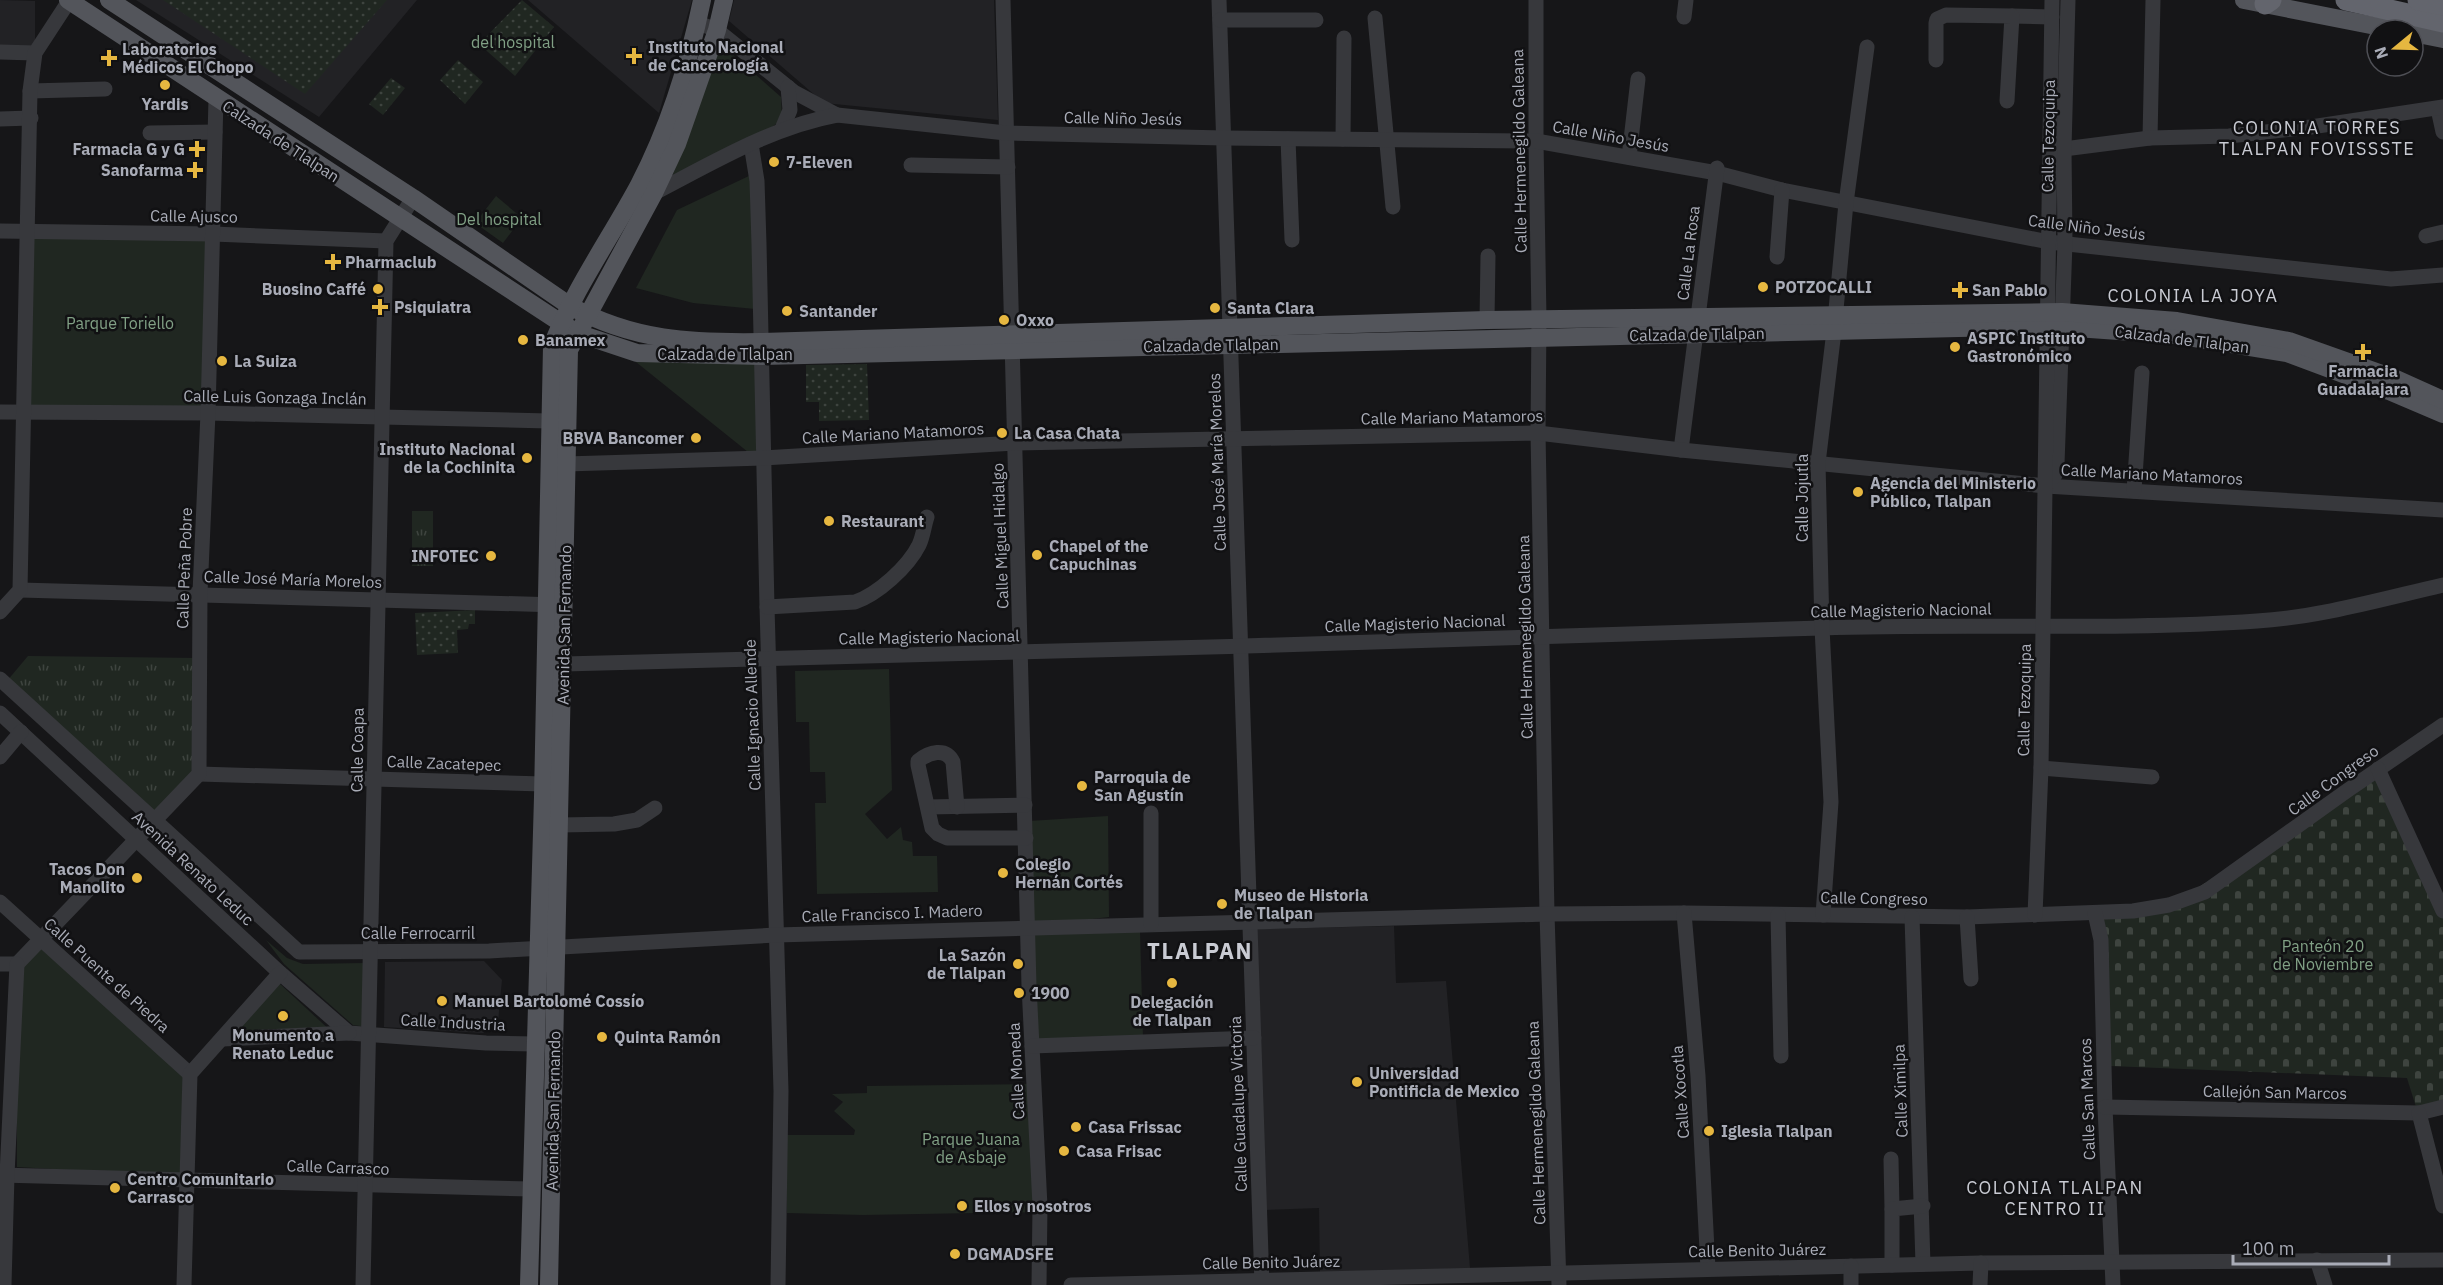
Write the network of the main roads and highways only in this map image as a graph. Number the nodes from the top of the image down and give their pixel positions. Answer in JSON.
{"nodes":[{"id":1,"x":69,"y":0,"type":"edge"},
{"id":2,"x":109,"y":0,"type":"edge"},
{"id":3,"x":702,"y":0,"type":"edge"},
{"id":4,"x":724,"y":0,"type":"edge"},
{"id":5,"x":2244,"y":0,"type":"edge"},
{"id":6,"x":2346,"y":0,"type":"edge"},
{"id":7,"x":2379,"y":0,"type":"edge"},
{"id":8,"x":2400,"y":0,"type":"edge"},
{"id":9,"x":2418,"y":0,"type":"edge"},
{"id":10,"x":2436,"y":0,"type":"edge"},
{"id":11,"x":2268,"y":2,"type":"edge"},
{"id":12,"x":2443,"y":3,"type":"edge"},
{"id":13,"x":2443,"y":22,"type":"edge"},
{"id":14,"x":2365,"y":23,"type":"edge"},
{"id":15,"x":2425,"y":35,"type":"edge"},
{"id":16,"x":2443,"y":39,"type":"edge"},
{"id":17,"x":646,"y":189,"type":"junction"},
{"id":18,"x":570,"y":306,"type":"junction"},
{"id":19,"x":587,"y":316,"type":"junction"},
{"id":20,"x":2055,"y":319,"type":"junction"},
{"id":21,"x":561,"y":323,"type":"junction"},
{"id":22,"x":1539,"y":328,"type":"junction"},
{"id":23,"x":577,"y":333,"type":"junction"},
{"id":24,"x":1231,"y":337,"type":"junction"},
{"id":25,"x":761,"y":349,"type":"junction"},
{"id":26,"x":2443,"y":400,"type":"edge"},
{"id":27,"x":2443,"y":414,"type":"edge"},
{"id":28,"x":556,"y":605,"type":"junction"},
{"id":29,"x":529,"y":1285,"type":"edge"},
{"id":30,"x":549,"y":1285,"type":"edge"}],
"edges":[{"from":1,"to":21,"type":"main road","name":"Calzada de Tlalpan"},
{"from":2,"to":18,"type":"main road","name":"Calzada de Tlalpan"},
{"from":3,"to":17,"type":"main road","name":"Avenida San Fernando"},
{"from":4,"to":17,"type":"main road","name":"Avenida San Fernando"},
{"from":5,"to":11,"type":"main road"},
{"from":6,"to":13,"type":"highway"},
{"from":7,"to":8,"type":"highway"},
{"from":9,"to":12,"type":"highway"},
{"from":10,"to":12,"type":"highway"},
{"from":11,"to":14,"type":"main road"},
{"from":15,"to":16,"type":"main road"},
{"from":17,"to":18,"type":"main road","name":"Avenida San Fernando"},
{"from":17,"to":19,"type":"main road","name":"Avenida San Fernando"},
{"from":18,"to":19,"type":"main road","name":"Calzada de Tlalpan"},
{"from":18,"to":21,"type":"main road","name":"Avenida San Fernando"},
{"from":19,"to":23,"type":"main road","name":"Avenida San Fernando"},
{"from":19,"to":25,"type":"main road","name":"Calzada de Tlalpan"},
{"from":20,"to":22,"type":"main road","name":"Calzada de Tlalpan"},
{"from":20,"to":26,"type":"main road","name":"Calzada de Tlalpan"},
{"from":20,"to":27,"type":"main road","name":"Calzada de Tlalpan"},
{"from":21,"to":23,"type":"main road","name":"Calzada de Tlalpan"},
{"from":21,"to":28,"type":"main road","name":"Avenida San Fernando"},
{"from":22,"to":24,"type":"main road","name":"Calzada de Tlalpan"},
{"from":22,"to":24,"type":"main road","name":"Calzada de Tlalpan"},
{"from":23,"to":25,"type":"main road","name":"Calzada de Tlalpan"},
{"from":23,"to":28,"type":"main road","name":"Avenida San Fernando"},
{"from":24,"to":25,"type":"main road","name":"Calzada de Tlalpan"},
{"from":28,"to":29,"type":"main road","name":"Avenida San Fernando"},
{"from":28,"to":30,"type":"main road","name":"Avenida San Fernando"}]}
